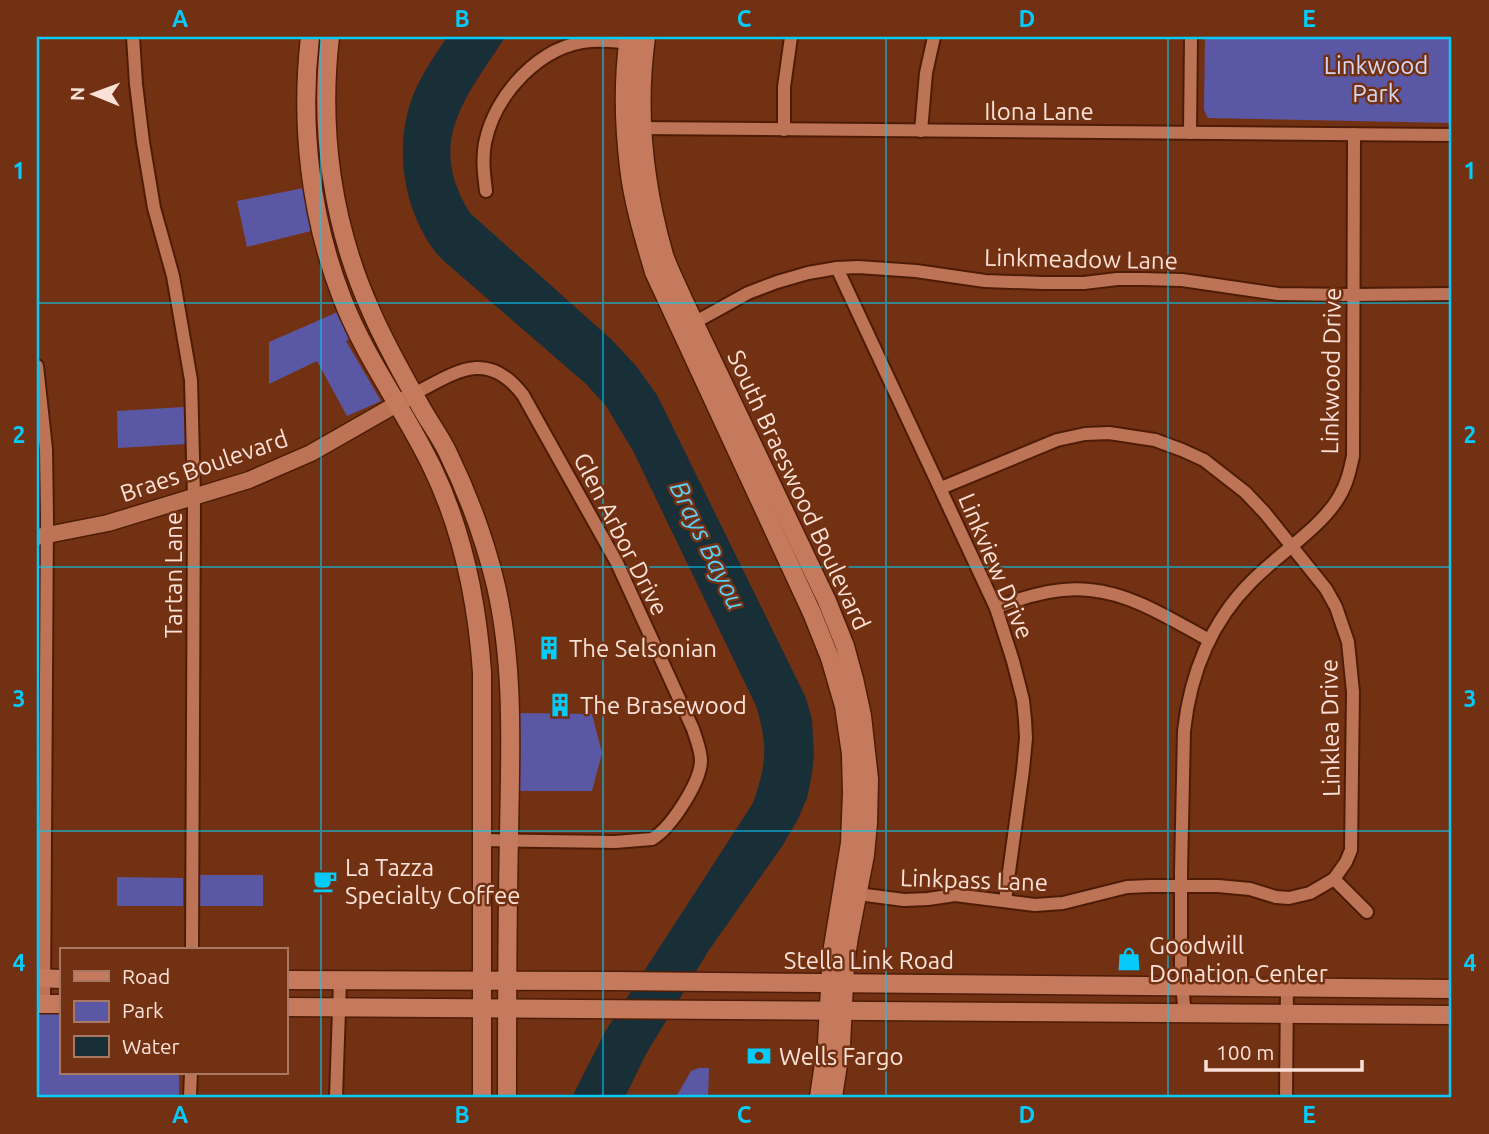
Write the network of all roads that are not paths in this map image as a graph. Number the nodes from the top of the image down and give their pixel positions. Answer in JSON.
{"nodes":[{"id":1,"x":133,"y":37,"type":"edge"},
{"id":2,"x":310,"y":37,"type":"edge"},
{"id":3,"x":330,"y":37,"type":"edge"},
{"id":4,"x":791,"y":37,"type":"edge"},
{"id":5,"x":934,"y":37,"type":"edge"},
{"id":6,"x":1191,"y":37,"type":"edge"},
{"id":7,"x":637,"y":40,"type":"edge"},
{"id":8,"x":634,"y":128,"type":"junction"},
{"id":9,"x":784,"y":130,"type":"junction"},
{"id":10,"x":921,"y":131,"type":"junction"},
{"id":11,"x":1190,"y":133,"type":"junction"},
{"id":12,"x":1354,"y":134,"type":"junction"},
{"id":13,"x":1452,"y":135,"type":"edge"},
{"id":14,"x":332,"y":184,"type":"junction"},
{"id":15,"x":313,"y":187,"type":"junction"},
{"id":16,"x":486,"y":191,"type":"dead end"},
{"id":17,"x":837,"y":268,"type":"junction"},
{"id":18,"x":1452,"y":294,"type":"edge"},
{"id":19,"x":1352,"y":295,"type":"junction"},
{"id":20,"x":687,"y":326,"type":"junction"},
{"id":21,"x":37,"y":366,"type":"edge"},
{"id":22,"x":414,"y":394,"type":"junction"},
{"id":23,"x":397,"y":404,"type":"junction"},
{"id":24,"x":941,"y":488,"type":"junction"},
{"id":25,"x":194,"y":497,"type":"junction"},
{"id":26,"x":42,"y":536,"type":"edge"},
{"id":27,"x":1291,"y":546,"type":"junction"},
{"id":28,"x":488,"y":557,"type":"junction"},
{"id":29,"x":469,"y":573,"type":"junction"},
{"id":30,"x":996,"y":608,"type":"junction"},
{"id":31,"x":1209,"y":640,"type":"junction"},
{"id":32,"x":483,"y":841,"type":"junction"},
{"id":33,"x":509,"y":841,"type":"junction"},
{"id":34,"x":1334,"y":879,"type":"junction"},
{"id":35,"x":1181,"y":886,"type":"junction"},
{"id":36,"x":858,"y":894,"type":"junction"},
{"id":37,"x":1004,"y":901,"type":"junction"},
{"id":38,"x":1367,"y":912,"type":"dead end"},
{"id":39,"x":192,"y":948,"type":"edge"},
{"id":40,"x":48,"y":978,"type":"edge"},
{"id":41,"x":287,"y":980,"type":"edge"},
{"id":42,"x":340,"y":981,"type":"junction"},
{"id":43,"x":482,"y":981,"type":"junction"},
{"id":44,"x":507,"y":981,"type":"junction"},
{"id":45,"x":836,"y":984,"type":"junction"},
{"id":46,"x":1075,"y":986,"type":"junction"},
{"id":47,"x":1181,"y":986,"type":"junction"},
{"id":48,"x":1287,"y":987,"type":"junction"},
{"id":49,"x":1452,"y":991,"type":"edge"},
{"id":50,"x":47,"y":1004,"type":"edge"},
{"id":51,"x":287,"y":1007,"type":"edge"},
{"id":52,"x":339,"y":1007,"type":"junction"},
{"id":53,"x":481,"y":1007,"type":"junction"},
{"id":54,"x":507,"y":1008,"type":"junction"},
{"id":55,"x":835,"y":1010,"type":"junction"},
{"id":56,"x":1075,"y":1012,"type":"junction"},
{"id":57,"x":1185,"y":1013,"type":"junction"},
{"id":58,"x":1287,"y":1014,"type":"junction"},
{"id":59,"x":1407,"y":1014,"type":"junction"},
{"id":60,"x":1452,"y":1015,"type":"edge"},
{"id":61,"x":191,"y":1074,"type":"edge"},
{"id":62,"x":190,"y":1097,"type":"edge"},
{"id":63,"x":336,"y":1097,"type":"edge"},
{"id":64,"x":482,"y":1097,"type":"edge"},
{"id":65,"x":507,"y":1097,"type":"edge"},
{"id":66,"x":819,"y":1097,"type":"edge"},
{"id":67,"x":833,"y":1097,"type":"edge"},
{"id":68,"x":1286,"y":1097,"type":"edge"}],
"edges":[{"from":1,"to":25,"type":"street","name":"Tartan Lane"},
{"from":2,"to":15,"type":"main road"},
{"from":3,"to":14,"type":"main road"},
{"from":4,"to":9,"type":"street"},
{"from":5,"to":10,"type":"street"},
{"from":6,"to":11,"type":"street"},
{"from":7,"to":8,"type":"main road","name":"South Braeswood Boulevard"},
{"from":7,"to":16,"type":"street"},
{"from":8,"to":9,"type":"street","name":"Ilona Lane"},
{"from":8,"to":20,"type":"main road","name":"South Braeswood Boulevard"},
{"from":9,"to":10,"type":"street","name":"Ilona Lane"},
{"from":10,"to":11,"type":"street","name":"Ilona Lane"},
{"from":11,"to":12,"type":"street","name":"Ilona Lane"},
{"from":12,"to":13,"type":"street","name":"Ilona Lane"},
{"from":12,"to":19,"type":"street","name":"Linkwood Drive"},
{"from":14,"to":15,"type":"main road"},
{"from":14,"to":22,"type":"main road"},
{"from":15,"to":23,"type":"main road"},
{"from":17,"to":19,"type":"street","name":"Linkmeadow Lane"},
{"from":17,"to":20,"type":"street","name":"Linkmeadow Lane"},
{"from":17,"to":24,"type":"street","name":"Linkview Drive"},
{"from":18,"to":19,"type":"street","name":"Linkmeadow Lane"},
{"from":19,"to":27,"type":"street","name":"Linkwood Drive"},
{"from":20,"to":36,"type":"main road","name":"South Braeswood Boulevard"},
{"from":20,"to":45,"type":"main road","name":"South Braeswood Boulevard"},
{"from":21,"to":26,"type":"street"},
{"from":22,"to":23,"type":"street","name":"Braes Boulevard"},
{"from":22,"to":28,"type":"main road"},
{"from":22,"to":33,"type":"street","name":"Glen Arbor Drive"},
{"from":23,"to":25,"type":"street","name":"Braes Boulevard"},
{"from":23,"to":29,"type":"main road"},
{"from":24,"to":27,"type":"street","name":"Linklea Drive"},
{"from":24,"to":30,"type":"street","name":"Linkview Drive"},
{"from":25,"to":26,"type":"street","name":"Braes Boulevard"},
{"from":25,"to":39,"type":"street","name":"Tartan Lane"},
{"from":26,"to":40,"type":"street"},
{"from":27,"to":31,"type":"street","name":"Linkwood Drive"},
{"from":27,"to":34,"type":"street","name":"Linklea Drive"},
{"from":28,"to":29,"type":"main road"},
{"from":28,"to":33,"type":"main road"},
{"from":29,"to":32,"type":"main road"},
{"from":30,"to":31,"type":"street"},
{"from":30,"to":37,"type":"street","name":"Linkview Drive"},
{"from":31,"to":35,"type":"street","name":"Linkwood Drive"},
{"from":32,"to":33,"type":"street","name":"Glen Arbor Drive"},
{"from":32,"to":43,"type":"main road"},
{"from":33,"to":44,"type":"main road"},
{"from":34,"to":35,"type":"street","name":"Linkpass Lane"},
{"from":34,"to":38,"type":"street"},
{"from":35,"to":37,"type":"street","name":"Linkpass Lane"},
{"from":35,"to":47,"type":"street","name":"Linkwood Drive"},
{"from":36,"to":37,"type":"street","name":"Linkpass Lane"},
{"from":36,"to":45,"type":"main road","name":"South Braeswood Boulevard"},
{"from":40,"to":50,"type":"street"},
{"from":41,"to":42,"type":"main road","name":"Stella Link Road"},
{"from":42,"to":43,"type":"main road","name":"Stella Link Road"},
{"from":42,"to":52,"type":"street"},
{"from":43,"to":44,"type":"main road","name":"Stella Link Road"},
{"from":43,"to":53,"type":"main road"},
{"from":44,"to":45,"type":"main road","name":"Stella Link Road"},
{"from":44,"to":54,"type":"main road"},
{"from":45,"to":46,"type":"main road","name":"Stella Link Road"},
{"from":45,"to":55,"type":"main road","name":"South Braeswood Boulevard"},
{"from":46,"to":47,"type":"main road","name":"Stella Link Road"},
{"from":46,"to":56,"type":"main road"},
{"from":47,"to":48,"type":"main road","name":"Stella Link Road"},
{"from":47,"to":57,"type":"street","name":"Linkwood Drive"},
{"from":48,"to":49,"type":"main road","name":"Stella Link Road"},
{"from":48,"to":58,"type":"street"},
{"from":49,"to":59,"type":"main road"},
{"from":51,"to":52,"type":"main road","name":"Stella Link Road"},
{"from":52,"to":53,"type":"main road","name":"Stella Link Road"},
{"from":52,"to":63,"type":"street"},
{"from":53,"to":54,"type":"main road","name":"Stella Link Road"},
{"from":53,"to":64,"type":"main road"},
{"from":54,"to":55,"type":"main road","name":"Stella Link Road"},
{"from":54,"to":65,"type":"main road"},
{"from":55,"to":56,"type":"main road","name":"Stella Link Road"},
{"from":55,"to":66,"type":"main road","name":"South Braeswood Boulevard"},
{"from":55,"to":67,"type":"main road","name":"South Braeswood Boulevard"},
{"from":56,"to":57,"type":"main road","name":"Stella Link Road"},
{"from":57,"to":58,"type":"main road","name":"Stella Link Road"},
{"from":58,"to":59,"type":"main road","name":"Stella Link Road"},
{"from":58,"to":68,"type":"street"},
{"from":59,"to":60,"type":"main road","name":"Stella Link Road"},
{"from":61,"to":62,"type":"street"}]}
